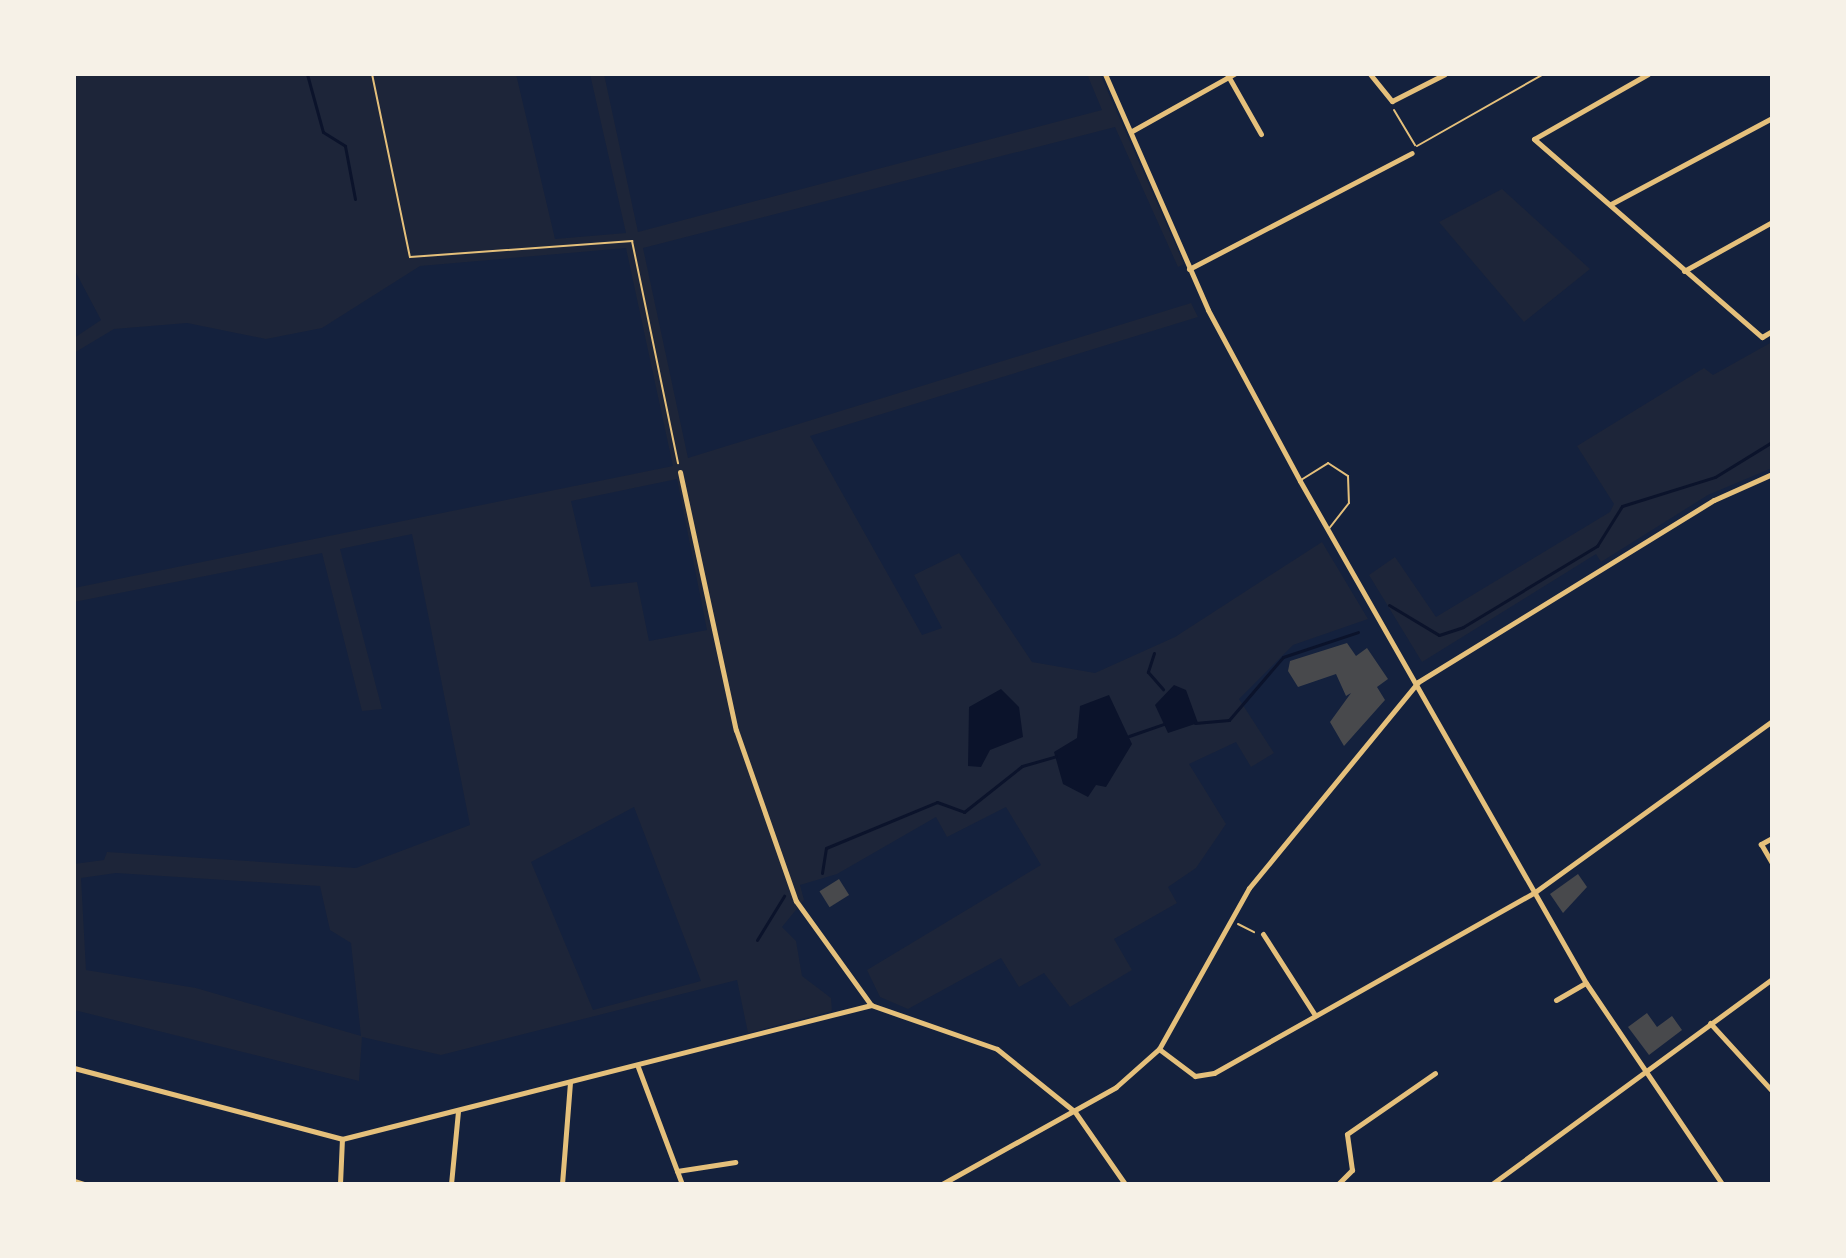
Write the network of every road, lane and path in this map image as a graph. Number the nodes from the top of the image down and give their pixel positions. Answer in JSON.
{"nodes":[{"id":1,"x":372,"y":74,"type":"edge"},
{"id":2,"x":1105,"y":74,"type":"edge"},
{"id":3,"x":1370,"y":74,"type":"edge"},
{"id":4,"x":1445,"y":74,"type":"edge"},
{"id":5,"x":1544,"y":74,"type":"edge"},
{"id":6,"x":1648,"y":74,"type":"edge"},
{"id":7,"x":1230,"y":75,"type":"edge"},
{"id":8,"x":1392,"y":101,"type":"junction"},
{"id":9,"x":1772,"y":118,"type":"edge"},
{"id":10,"x":1132,"y":131,"type":"junction"},
{"id":11,"x":1261,"y":134,"type":"dead end"},
{"id":12,"x":1414,"y":150,"type":"junction"},
{"id":13,"x":1611,"y":204,"type":"junction"},
{"id":14,"x":1772,"y":222,"type":"edge"},
{"id":15,"x":1189,"y":269,"type":"junction"},
{"id":16,"x":1684,"y":271,"type":"junction"},
{"id":17,"x":1772,"y":331,"type":"edge"},
{"id":18,"x":680,"y":472,"type":"joint"},
{"id":19,"x":1772,"y":474,"type":"edge"},
{"id":20,"x":1300,"y":481,"type":"junction"},
{"id":21,"x":1328,"y":530,"type":"junction"},
{"id":22,"x":1418,"y":682,"type":"junction"},
{"id":23,"x":1772,"y":721,"type":"edge"},
{"id":24,"x":1772,"y":838,"type":"edge"},
{"id":25,"x":1772,"y":863,"type":"edge"},
{"id":26,"x":1535,"y":892,"type":"junction"},
{"id":27,"x":1230,"y":919,"type":"junction"},
{"id":28,"x":1263,"y":934,"type":"joint"},
{"id":29,"x":1772,"y":979,"type":"edge"},
{"id":30,"x":1586,"y":983,"type":"junction"},
{"id":31,"x":1556,"y":1000,"type":"dead end"},
{"id":32,"x":871,"y":1005,"type":"junction"},
{"id":33,"x":1315,"y":1015,"type":"junction"},
{"id":34,"x":1710,"y":1023,"type":"junction"},
{"id":35,"x":1159,"y":1049,"type":"junction"},
{"id":36,"x":638,"y":1067,"type":"junction"},
{"id":37,"x":74,"y":1068,"type":"edge"},
{"id":38,"x":1435,"y":1073,"type":"dead end"},
{"id":39,"x":1641,"y":1074,"type":"junction"},
{"id":40,"x":570,"y":1082,"type":"junction"},
{"id":41,"x":1772,"y":1091,"type":"edge"},
{"id":42,"x":458,"y":1111,"type":"junction"},
{"id":43,"x":1075,"y":1112,"type":"junction"},
{"id":44,"x":342,"y":1139,"type":"junction"},
{"id":45,"x":735,"y":1162,"type":"dead end"},
{"id":46,"x":677,"y":1171,"type":"junction"},
{"id":47,"x":74,"y":1181,"type":"edge"},
{"id":48,"x":84,"y":1184,"type":"edge"},
{"id":49,"x":340,"y":1184,"type":"edge"},
{"id":50,"x":451,"y":1184,"type":"edge"},
{"id":51,"x":562,"y":1184,"type":"edge"},
{"id":52,"x":682,"y":1184,"type":"edge"},
{"id":53,"x":942,"y":1184,"type":"edge"},
{"id":54,"x":1125,"y":1184,"type":"edge"},
{"id":55,"x":1338,"y":1184,"type":"edge"},
{"id":56,"x":1492,"y":1184,"type":"edge"},
{"id":57,"x":1722,"y":1184,"type":"edge"}],
"edges":[{"from":1,"to":18,"type":"path"},
{"from":2,"to":10,"type":"street"},
{"from":3,"to":8,"type":"street"},
{"from":4,"to":8,"type":"street"},
{"from":5,"to":12,"type":"path"},
{"from":6,"to":13,"type":"street"},
{"from":7,"to":10,"type":"street"},
{"from":7,"to":11,"type":"street"},
{"from":8,"to":12,"type":"path"},
{"from":9,"to":13,"type":"street"},
{"from":10,"to":15,"type":"street"},
{"from":12,"to":15,"type":"street"},
{"from":13,"to":16,"type":"street"},
{"from":14,"to":16,"type":"street"},
{"from":15,"to":20,"type":"street"},
{"from":16,"to":17,"type":"street"},
{"from":18,"to":32,"type":"street"},
{"from":19,"to":22,"type":"street"},
{"from":20,"to":21,"type":"street"},
{"from":20,"to":21,"type":"lane"},
{"from":21,"to":22,"type":"street"},
{"from":22,"to":26,"type":"street"},
{"from":22,"to":27,"type":"street"},
{"from":23,"to":26,"type":"street"},
{"from":24,"to":25,"type":"street"},
{"from":26,"to":30,"type":"street"},
{"from":26,"to":33,"type":"street"},
{"from":27,"to":28,"type":"path"},
{"from":27,"to":35,"type":"street"},
{"from":28,"to":33,"type":"street"},
{"from":29,"to":34,"type":"street"},
{"from":30,"to":31,"type":"street"},
{"from":30,"to":39,"type":"street"},
{"from":32,"to":36,"type":"street"},
{"from":32,"to":43,"type":"street"},
{"from":33,"to":35,"type":"street"},
{"from":34,"to":39,"type":"street"},
{"from":34,"to":41,"type":"street"},
{"from":35,"to":43,"type":"street"},
{"from":36,"to":40,"type":"street"},
{"from":36,"to":46,"type":"street"},
{"from":37,"to":44,"type":"street"},
{"from":38,"to":55,"type":"street"},
{"from":39,"to":56,"type":"street"},
{"from":39,"to":57,"type":"street"},
{"from":40,"to":42,"type":"street"},
{"from":40,"to":51,"type":"street"},
{"from":42,"to":44,"type":"street"},
{"from":42,"to":50,"type":"street"},
{"from":43,"to":53,"type":"street"},
{"from":43,"to":54,"type":"street"},
{"from":44,"to":49,"type":"street"},
{"from":45,"to":46,"type":"street"},
{"from":46,"to":52,"type":"street"},
{"from":47,"to":48,"type":"street"}]}
